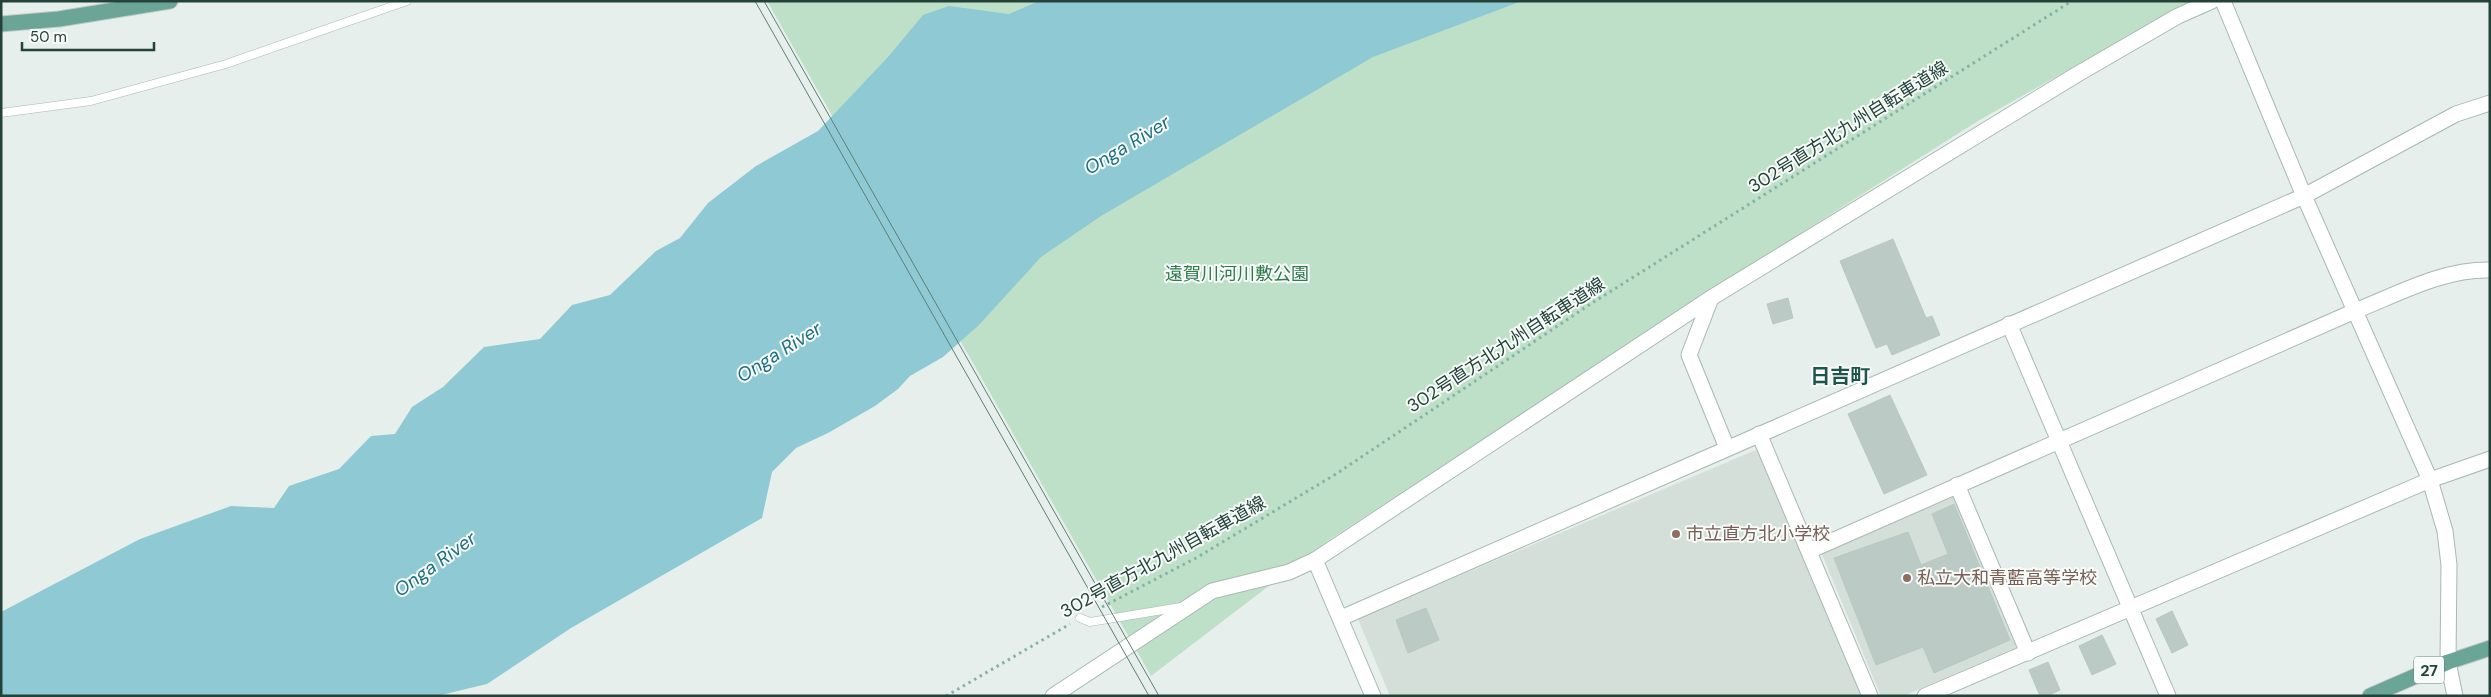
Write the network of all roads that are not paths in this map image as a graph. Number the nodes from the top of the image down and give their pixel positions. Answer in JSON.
{"nodes":[{"id":1,"x":170,"y":1,"type":"edge"},
{"id":2,"x":407,"y":1,"type":"edge"},
{"id":3,"x":2212,"y":1,"type":"edge"},
{"id":4,"x":2223,"y":1,"type":"edge"},
{"id":5,"x":151,"y":3,"type":"edge"},
{"id":6,"x":1,"y":24,"type":"edge"},
{"id":7,"x":2490,"y":103,"type":"edge"},
{"id":8,"x":1,"y":113,"type":"edge"},
{"id":9,"x":2304,"y":196,"type":"junction"},
{"id":10,"x":2490,"y":270,"type":"edge"},
{"id":11,"x":1711,"y":298,"type":"junction"},
{"id":12,"x":2355,"y":311,"type":"junction"},
{"id":13,"x":2010,"y":324,"type":"junction"},
{"id":14,"x":1759,"y":434,"type":"junction"},
{"id":15,"x":2060,"y":440,"type":"junction"},
{"id":16,"x":1727,"y":448,"type":"junction"},
{"id":17,"x":2490,"y":459,"type":"edge"},
{"id":18,"x":2430,"y":480,"type":"junction"},
{"id":19,"x":1957,"y":485,"type":"junction"},
{"id":20,"x":1809,"y":551,"type":"junction"},
{"id":21,"x":1315,"y":560,"type":"junction"},
{"id":22,"x":1190,"y":605,"type":"junction"},
{"id":23,"x":2132,"y":609,"type":"junction"},
{"id":24,"x":1080,"y":618,"type":"road end"},
{"id":25,"x":1341,"y":618,"type":"junction"},
{"id":26,"x":2490,"y":648,"type":"edge"},
{"id":27,"x":2028,"y":653,"type":"junction"},
{"id":28,"x":2448,"y":662,"type":"junction"},
{"id":29,"x":1053,"y":696,"type":"edge"},
{"id":30,"x":1373,"y":696,"type":"edge"},
{"id":31,"x":1870,"y":696,"type":"edge"},
{"id":32,"x":1925,"y":696,"type":"edge"},
{"id":33,"x":2168,"y":696,"type":"edge"},
{"id":34,"x":2370,"y":696,"type":"edge"},
{"id":35,"x":2455,"y":696,"type":"edge"}],
"edges":[{"from":1,"to":5,"type":"main road"},
{"from":2,"to":8,"type":"lane"},
{"from":3,"to":11,"type":"street"},
{"from":4,"to":9,"type":"street"},
{"from":5,"to":6,"type":"main road"},
{"from":7,"to":9,"type":"street"},
{"from":9,"to":12,"type":"street"},
{"from":9,"to":13,"type":"street"},
{"from":10,"to":12,"type":"street"},
{"from":11,"to":16,"type":"street"},
{"from":11,"to":21,"type":"street"},
{"from":12,"to":15,"type":"street"},
{"from":12,"to":18,"type":"street"},
{"from":13,"to":14,"type":"street"},
{"from":13,"to":15,"type":"street"},
{"from":14,"to":16,"type":"street"},
{"from":14,"to":20,"type":"street"},
{"from":15,"to":19,"type":"street"},
{"from":15,"to":23,"type":"street"},
{"from":16,"to":25,"type":"street"},
{"from":17,"to":18,"type":"street"},
{"from":18,"to":23,"type":"street"},
{"from":18,"to":28,"type":"street"},
{"from":19,"to":20,"type":"street"},
{"from":19,"to":27,"type":"street"},
{"from":20,"to":31,"type":"street"},
{"from":21,"to":22,"type":"street"},
{"from":21,"to":25,"type":"street"},
{"from":22,"to":24,"type":"lane"},
{"from":22,"to":29,"type":"street"},
{"from":23,"to":27,"type":"street"},
{"from":23,"to":33,"type":"street"},
{"from":25,"to":30,"type":"street"},
{"from":26,"to":28,"type":"main road","number":"27"},
{"from":27,"to":32,"type":"street"},
{"from":28,"to":34,"type":"main road","number":"27"},
{"from":28,"to":35,"type":"street"}]}
